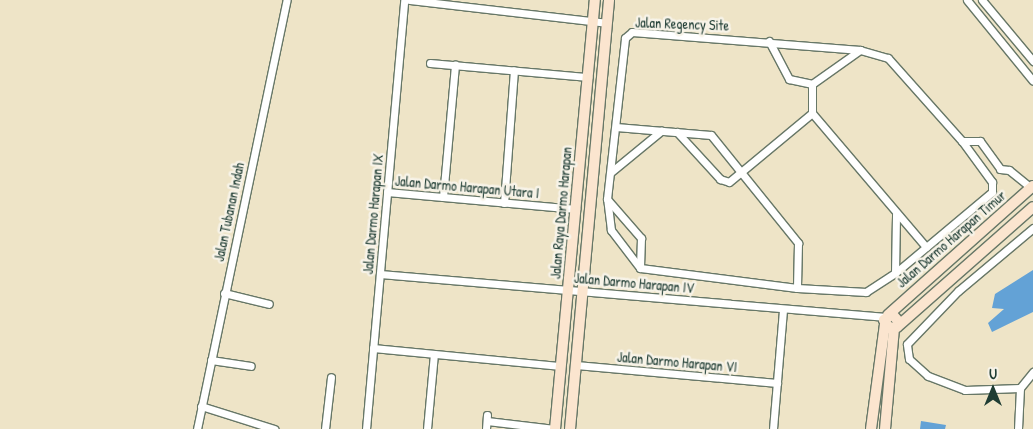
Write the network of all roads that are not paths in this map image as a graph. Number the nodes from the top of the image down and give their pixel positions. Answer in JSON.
{"nodes":[{"id":1,"x":287,"y":0,"type":"edge"},
{"id":2,"x":404,"y":0,"type":"edge"},
{"id":3,"x":409,"y":0,"type":"edge"},
{"id":4,"x":595,"y":0,"type":"edge"},
{"id":5,"x":609,"y":0,"type":"edge"},
{"id":6,"x":967,"y":0,"type":"edge"},
{"id":7,"x":982,"y":0,"type":"edge"},
{"id":8,"x":593,"y":22,"type":"junction"},
{"id":9,"x":607,"y":23,"type":"junction"},
{"id":10,"x":769,"y":41,"type":"junction"},
{"id":11,"x":860,"y":50,"type":"junction"},
{"id":12,"x":1033,"y":61,"type":"edge"},
{"id":13,"x":430,"y":62,"type":"dead end"},
{"id":14,"x":455,"y":65,"type":"junction"},
{"id":15,"x":514,"y":70,"type":"junction"},
{"id":16,"x":588,"y":77,"type":"junction"},
{"id":17,"x":1033,"y":82,"type":"edge"},
{"id":18,"x":812,"y":84,"type":"junction"},
{"id":19,"x":812,"y":113,"type":"junction"},
{"id":20,"x":616,"y":127,"type":"junction"},
{"id":21,"x":661,"y":131,"type":"junction"},
{"id":22,"x":677,"y":132,"type":"junction"},
{"id":23,"x":962,"y":141,"type":"junction"},
{"id":24,"x":1000,"y":169,"type":"junction"},
{"id":25,"x":611,"y":172,"type":"junction"},
{"id":26,"x":742,"y":173,"type":"junction"},
{"id":27,"x":988,"y":176,"type":"junction"},
{"id":28,"x":1032,"y":187,"type":"edge"},
{"id":29,"x":387,"y":192,"type":"junction"},
{"id":30,"x":443,"y":197,"type":"junction"},
{"id":31,"x":607,"y":199,"type":"junction"},
{"id":32,"x":504,"y":203,"type":"junction"},
{"id":33,"x":1033,"y":206,"type":"edge"},
{"id":34,"x":576,"y":209,"type":"junction"},
{"id":35,"x":896,"y":214,"type":"junction"},
{"id":36,"x":1033,"y":228,"type":"edge"},
{"id":37,"x":926,"y":247,"type":"junction"},
{"id":38,"x":640,"y":268,"type":"junction"},
{"id":39,"x":895,"y":273,"type":"junction"},
{"id":40,"x":380,"y":274,"type":"junction"},
{"id":41,"x":797,"y":288,"type":"junction"},
{"id":42,"x":568,"y":290,"type":"junction"},
{"id":43,"x":582,"y":291,"type":"junction"},
{"id":44,"x":224,"y":293,"type":"junction"},
{"id":45,"x":268,"y":304,"type":"dead end"},
{"id":46,"x":783,"y":309,"type":"junction"},
{"id":47,"x":890,"y":321,"type":"junction"},
{"id":48,"x":373,"y":348,"type":"junction"},
{"id":49,"x":434,"y":354,"type":"junction"},
{"id":50,"x":211,"y":360,"type":"junction"},
{"id":51,"x":576,"y":365,"type":"junction"},
{"id":52,"x":251,"y":366,"type":"dead end"},
{"id":53,"x":561,"y":366,"type":"junction"},
{"id":54,"x":1033,"y":372,"type":"edge"},
{"id":55,"x":331,"y":377,"type":"dead end"},
{"id":56,"x":777,"y":383,"type":"junction"},
{"id":57,"x":1020,"y":388,"type":"junction"},
{"id":58,"x":201,"y":406,"type":"junction"},
{"id":59,"x":197,"y":429,"type":"edge"},
{"id":60,"x":274,"y":429,"type":"edge"},
{"id":61,"x":325,"y":429,"type":"edge"},
{"id":62,"x":366,"y":429,"type":"edge"},
{"id":63,"x":427,"y":429,"type":"edge"},
{"id":64,"x":486,"y":429,"type":"edge"},
{"id":65,"x":555,"y":429,"type":"edge"},
{"id":66,"x":570,"y":429,"type":"edge"},
{"id":67,"x":773,"y":429,"type":"edge"},
{"id":68,"x":871,"y":429,"type":"edge"},
{"id":69,"x":885,"y":429,"type":"edge"},
{"id":70,"x":1018,"y":429,"type":"edge"}],
"edges":[{"from":1,"to":44,"type":"street","name":"Jalan Tubanan Indah"},
{"from":2,"to":29,"type":"street","name":"Jalan Darmo Harapan IX"},
{"from":3,"to":8,"type":"street"},
{"from":4,"to":8,"type":"street","name":"Jalan Raya Darmo Harapan"},
{"from":5,"to":9,"type":"street","name":"Jalan Raya Darmo Harapan"},
{"from":6,"to":17,"type":"street"},
{"from":7,"to":12,"type":"street"},
{"from":8,"to":9,"type":"street"},
{"from":8,"to":16,"type":"street","name":"Jalan Raya Darmo Harapan"},
{"from":9,"to":43,"type":"street","name":"Jalan Raya Darmo Harapan"},
{"from":10,"to":11,"type":"street","name":"Jalan Regency Site"},
{"from":10,"to":18,"type":"street"},
{"from":10,"to":20,"type":"street","name":"Jalan Regency Site"},
{"from":11,"to":18,"type":"street"},
{"from":11,"to":23,"type":"street","name":"Jalan Regency Site"},
{"from":13,"to":14,"type":"street"},
{"from":14,"to":15,"type":"street"},
{"from":14,"to":30,"type":"street"},
{"from":15,"to":16,"type":"street"},
{"from":15,"to":32,"type":"street"},
{"from":16,"to":34,"type":"street","name":"Jalan Raya Darmo Harapan"},
{"from":18,"to":19,"type":"street"},
{"from":19,"to":26,"type":"street"},
{"from":19,"to":35,"type":"street"},
{"from":20,"to":21,"type":"street"},
{"from":20,"to":25,"type":"street","name":"Jalan Regency Site"},
{"from":21,"to":22,"type":"street"},
{"from":21,"to":25,"type":"street"},
{"from":22,"to":26,"type":"street"},
{"from":22,"to":26,"type":"street"},
{"from":23,"to":24,"type":"street"},
{"from":23,"to":27,"type":"street","name":"Jalan Regency Site"},
{"from":24,"to":27,"type":"street"},
{"from":24,"to":28,"type":"street"},
{"from":25,"to":31,"type":"street","name":"Jalan Regency Site"},
{"from":26,"to":41,"type":"street"},
{"from":27,"to":37,"type":"street"},
{"from":28,"to":47,"type":"street","name":"Jalan Darmo Harapan Timur"},
{"from":29,"to":30,"type":"street","name":"Jalan Darmo Harapan Utara I"},
{"from":29,"to":40,"type":"street","name":"Jalan Darmo Harapan IX"},
{"from":30,"to":32,"type":"street","name":"Jalan Darmo Harapan Utara I"},
{"from":31,"to":38,"type":"street","name":"Jalan Regency Site"},
{"from":31,"to":38,"type":"street"},
{"from":32,"to":34,"type":"street","name":"Jalan Darmo Harapan Utara I"},
{"from":33,"to":47,"type":"street","name":"Jalan Darmo Harapan Timur"},
{"from":34,"to":42,"type":"street","name":"Jalan Raya Darmo Harapan"},
{"from":35,"to":37,"type":"street"},
{"from":35,"to":39,"type":"street"},
{"from":36,"to":57,"type":"street"},
{"from":37,"to":39,"type":"street"},
{"from":38,"to":41,"type":"street"},
{"from":39,"to":41,"type":"street"},
{"from":40,"to":42,"type":"street","name":"Jalan Darmo Harapan IV"},
{"from":40,"to":48,"type":"street","name":"Jalan Darmo Harapan IX"},
{"from":42,"to":43,"type":"street","name":"Jalan Darmo Harapan IV"},
{"from":42,"to":53,"type":"street","name":"Jalan Raya Darmo Harapan"},
{"from":43,"to":46,"type":"street","name":"Jalan Darmo Harapan IV"},
{"from":43,"to":51,"type":"street","name":"Jalan Raya Darmo Harapan"},
{"from":44,"to":45,"type":"street"},
{"from":44,"to":50,"type":"street","name":"Jalan Tubanan Indah"},
{"from":46,"to":47,"type":"street","name":"Jalan Darmo Harapan IV"},
{"from":46,"to":56,"type":"street"},
{"from":47,"to":68,"type":"street"},
{"from":47,"to":69,"type":"street"},
{"from":48,"to":49,"type":"street"},
{"from":48,"to":62,"type":"street","name":"Jalan Darmo Harapan IX"},
{"from":49,"to":53,"type":"street"},
{"from":49,"to":63,"type":"street"},
{"from":50,"to":52,"type":"street"},
{"from":50,"to":58,"type":"street","name":"Jalan Tubanan Indah"},
{"from":51,"to":56,"type":"street","name":"Jalan Darmo Harapan VI"},
{"from":51,"to":66,"type":"street","name":"Jalan Raya Darmo Harapan"},
{"from":53,"to":65,"type":"street","name":"Jalan Raya Darmo Harapan"},
{"from":54,"to":57,"type":"street"},
{"from":55,"to":61,"type":"street"},
{"from":56,"to":67,"type":"street"},
{"from":57,"to":70,"type":"street"},
{"from":58,"to":59,"type":"street","name":"Jalan Tubanan Indah"},
{"from":58,"to":60,"type":"street"},
{"from":64,"to":65,"type":"street"}]}
